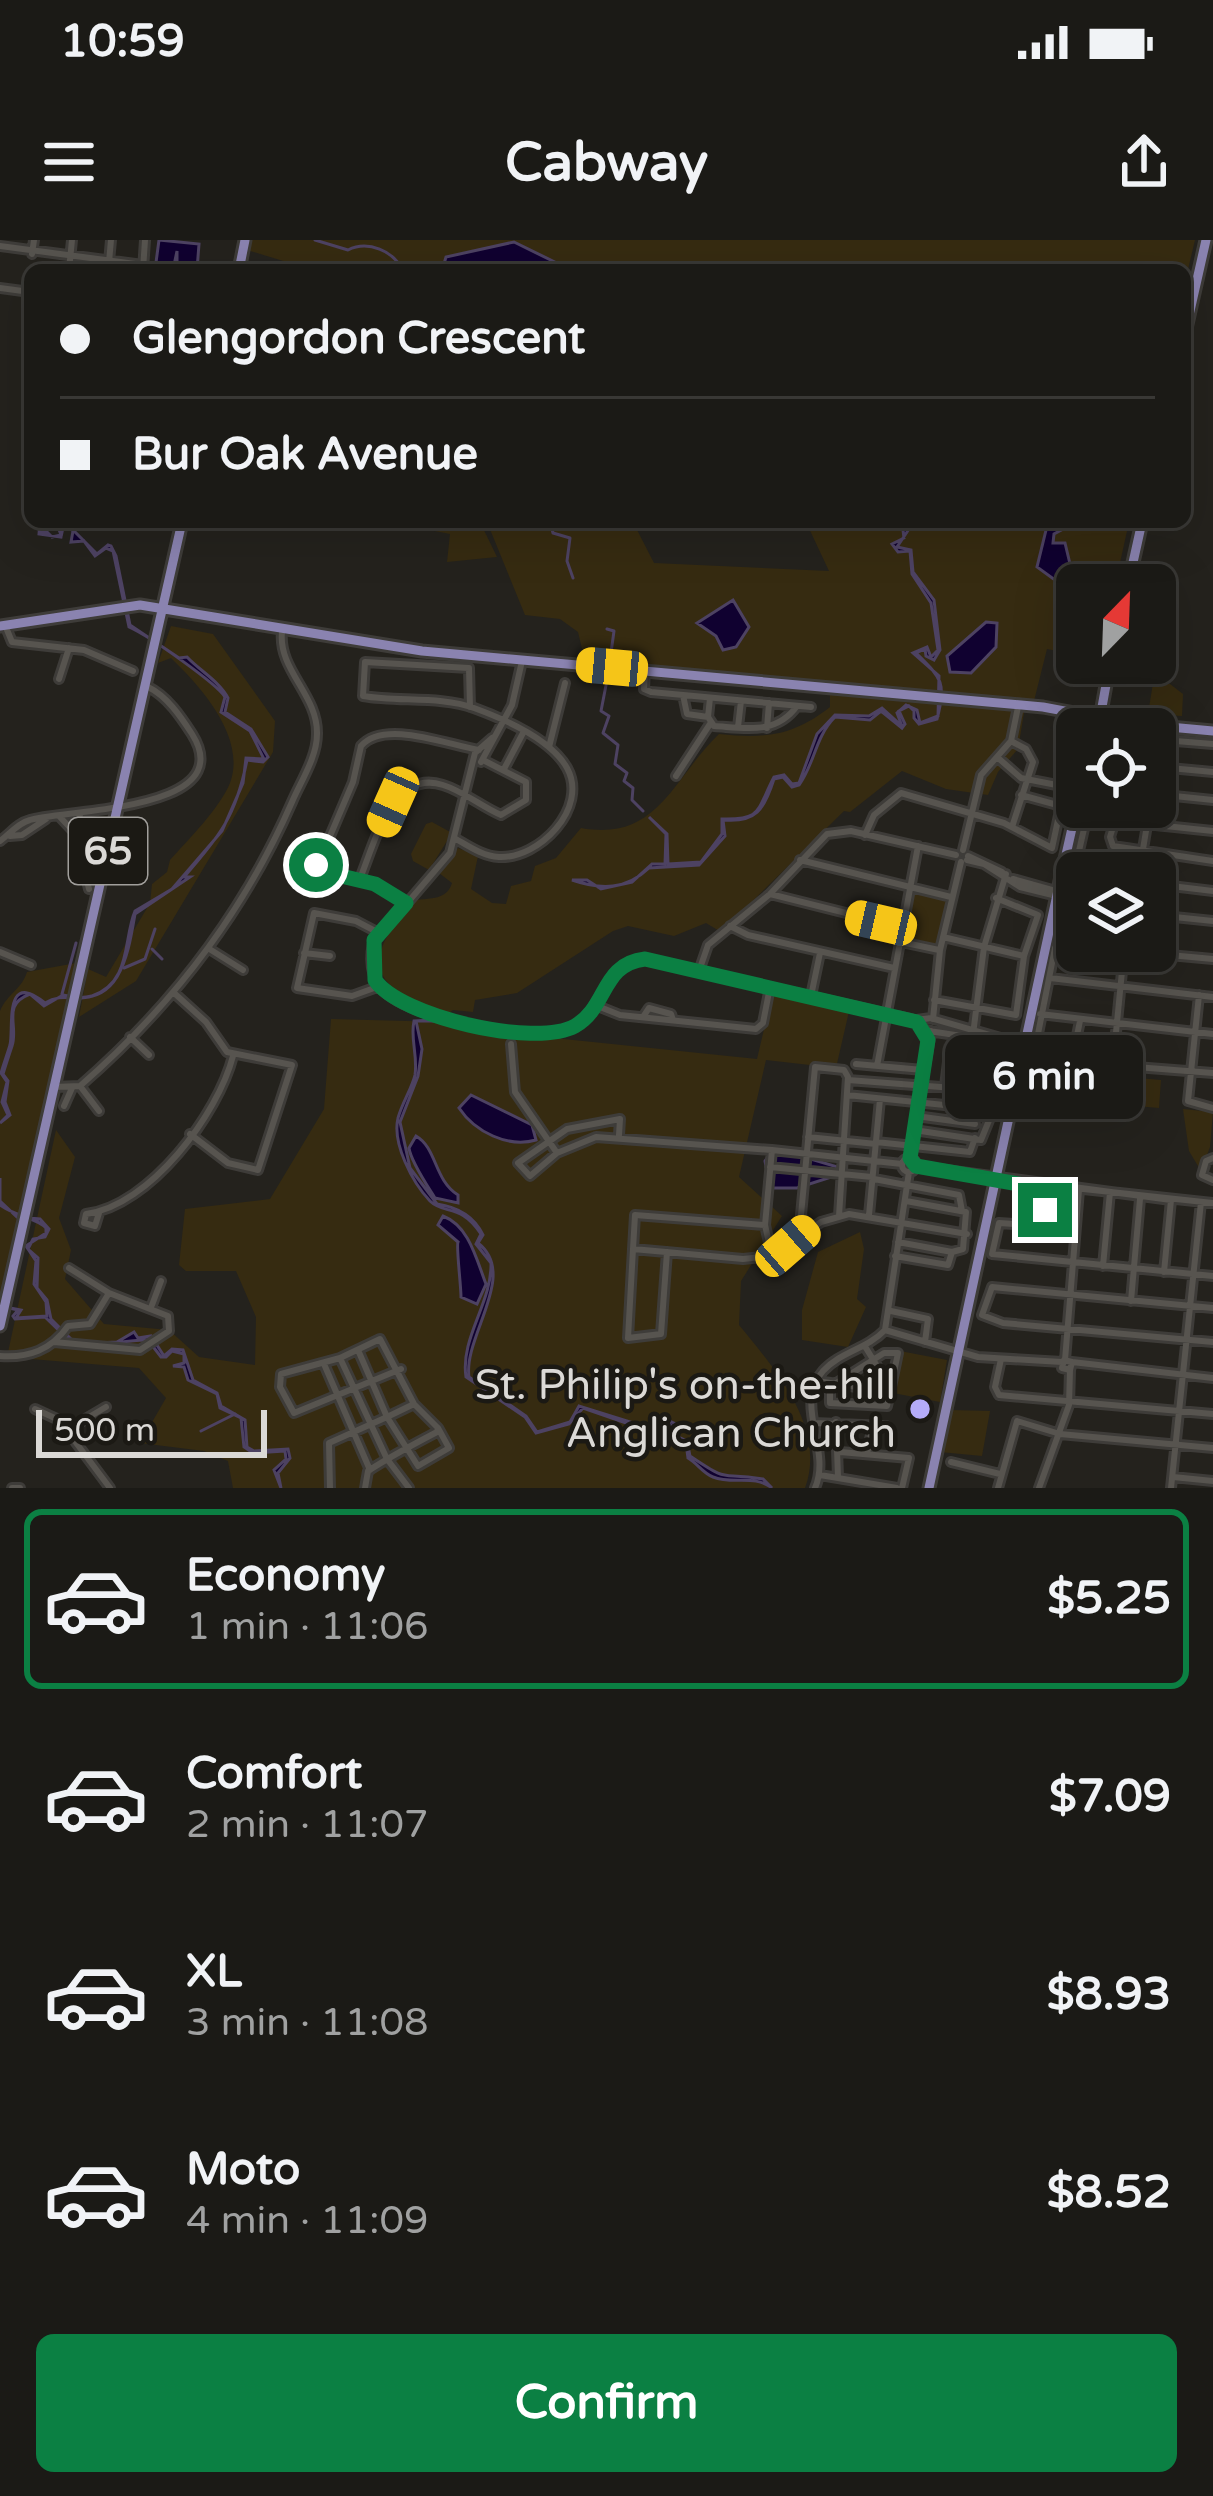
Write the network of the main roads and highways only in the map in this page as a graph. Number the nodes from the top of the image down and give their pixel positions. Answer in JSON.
{"nodes":[{"id":1,"x":1205,"y":240,"type":"edge"},
{"id":2,"x":1191,"y":305,"type":"edge"},
{"id":3,"x":181,"y":528,"type":"edge"},
{"id":4,"x":1141,"y":528,"type":"edge"},
{"id":5,"x":1133,"y":564,"type":"edge"},
{"id":6,"x":162,"y":612,"type":"junction"},
{"id":7,"x":2,"y":626,"type":"edge"},
{"id":8,"x":140,"y":709,"type":"junction"},
{"id":9,"x":1056,"y":714,"type":"edge"},
{"id":10,"x":1176,"y":728,"type":"edge"},
{"id":11,"x":1213,"y":731,"type":"edge"},
{"id":12,"x":1072,"y":828,"type":"edge"},
{"id":13,"x":0,"y":1326,"type":"edge"},
{"id":14,"x":926,"y":1488,"type":"edge"}],
"edges":[{"from":1,"to":2,"type":"main road"},
{"from":3,"to":6,"type":"main road","number":"65"},
{"from":4,"to":5,"type":"main road"},
{"from":6,"to":7,"type":"main road"},
{"from":6,"to":8,"type":"main road","number":"65"},
{"from":6,"to":8,"type":"main road","number":"65"},
{"from":6,"to":9,"type":"main road"},
{"from":8,"to":13,"type":"main road","number":"65"},
{"from":10,"to":11,"type":"main road"},
{"from":12,"to":14,"type":"main road"}]}
